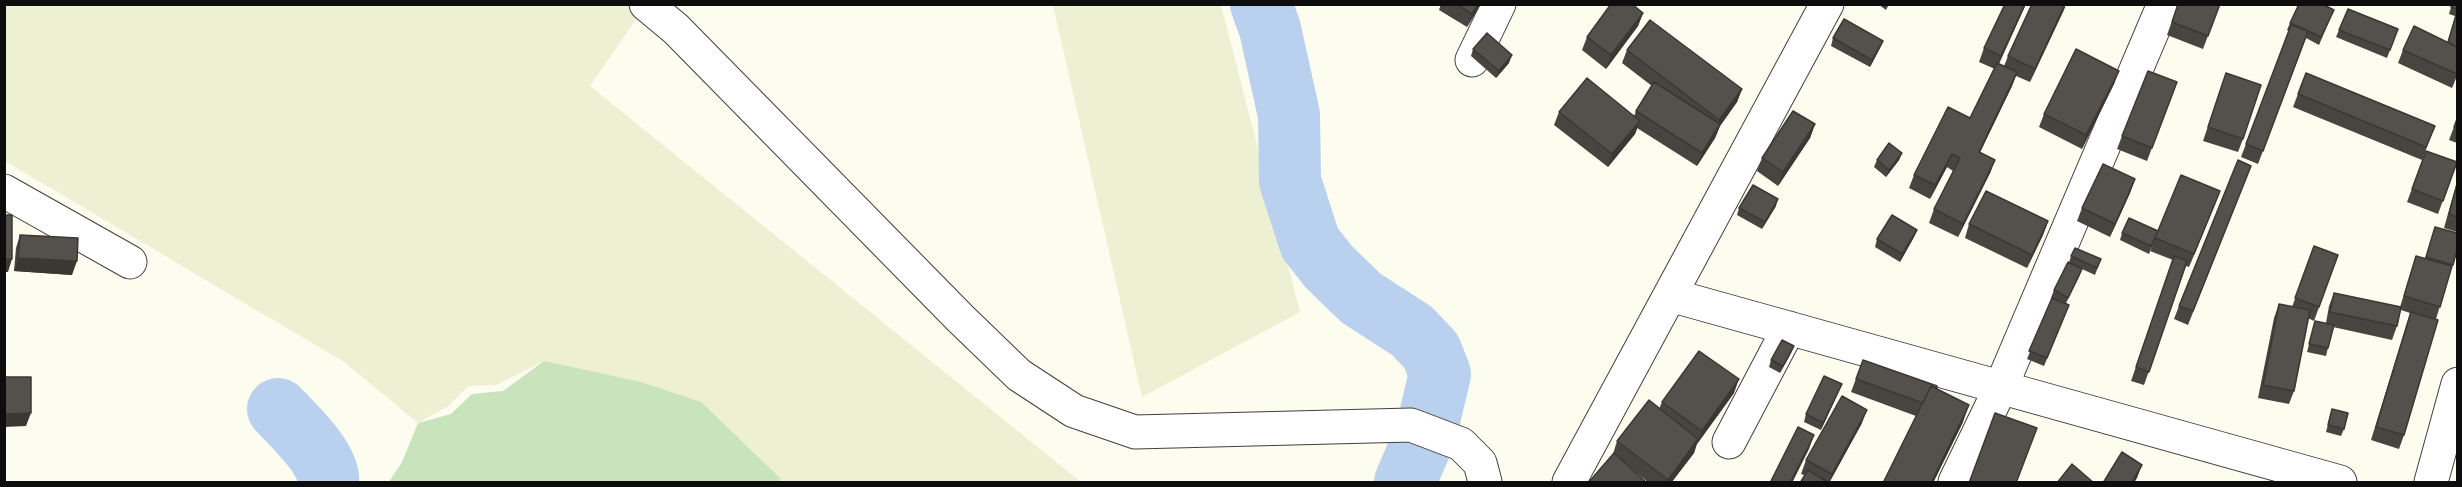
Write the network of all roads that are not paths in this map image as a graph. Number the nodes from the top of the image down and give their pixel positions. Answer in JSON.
{"nodes":[{"id":1,"x":646,"y":4,"type":"edge"},
{"id":2,"x":1499,"y":4,"type":"edge"},
{"id":3,"x":1827,"y":4,"type":"edge"},
{"id":4,"x":2164,"y":4,"type":"edge"},
{"id":5,"x":1472,"y":60,"type":"dead end"},
{"id":6,"x":4,"y":191,"type":"edge"},
{"id":7,"x":130,"y":262,"type":"dead end"},
{"id":8,"x":1670,"y":295,"type":"junction"},
{"id":9,"x":1789,"y":328,"type":"junction"},
{"id":10,"x":2457,"y":384,"type":"edge"},
{"id":11,"x":2001,"y":387,"type":"junction"},
{"id":12,"x":1729,"y":442,"type":"dead end"},
{"id":13,"x":1485,"y":483,"type":"edge"},
{"id":14,"x":1569,"y":483,"type":"edge"},
{"id":15,"x":1955,"y":483,"type":"edge"},
{"id":16,"x":2340,"y":483,"type":"edge"},
{"id":17,"x":2432,"y":483,"type":"edge"}],
"edges":[{"from":1,"to":13,"type":"street"},
{"from":2,"to":5,"type":"street"},
{"from":3,"to":8,"type":"street"},
{"from":4,"to":11,"type":"street"},
{"from":6,"to":7,"type":"street"},
{"from":8,"to":9,"type":"street"},
{"from":8,"to":14,"type":"street"},
{"from":9,"to":11,"type":"street"},
{"from":9,"to":12,"type":"street"},
{"from":10,"to":17,"type":"street"},
{"from":11,"to":15,"type":"street"},
{"from":11,"to":16,"type":"street"}]}
